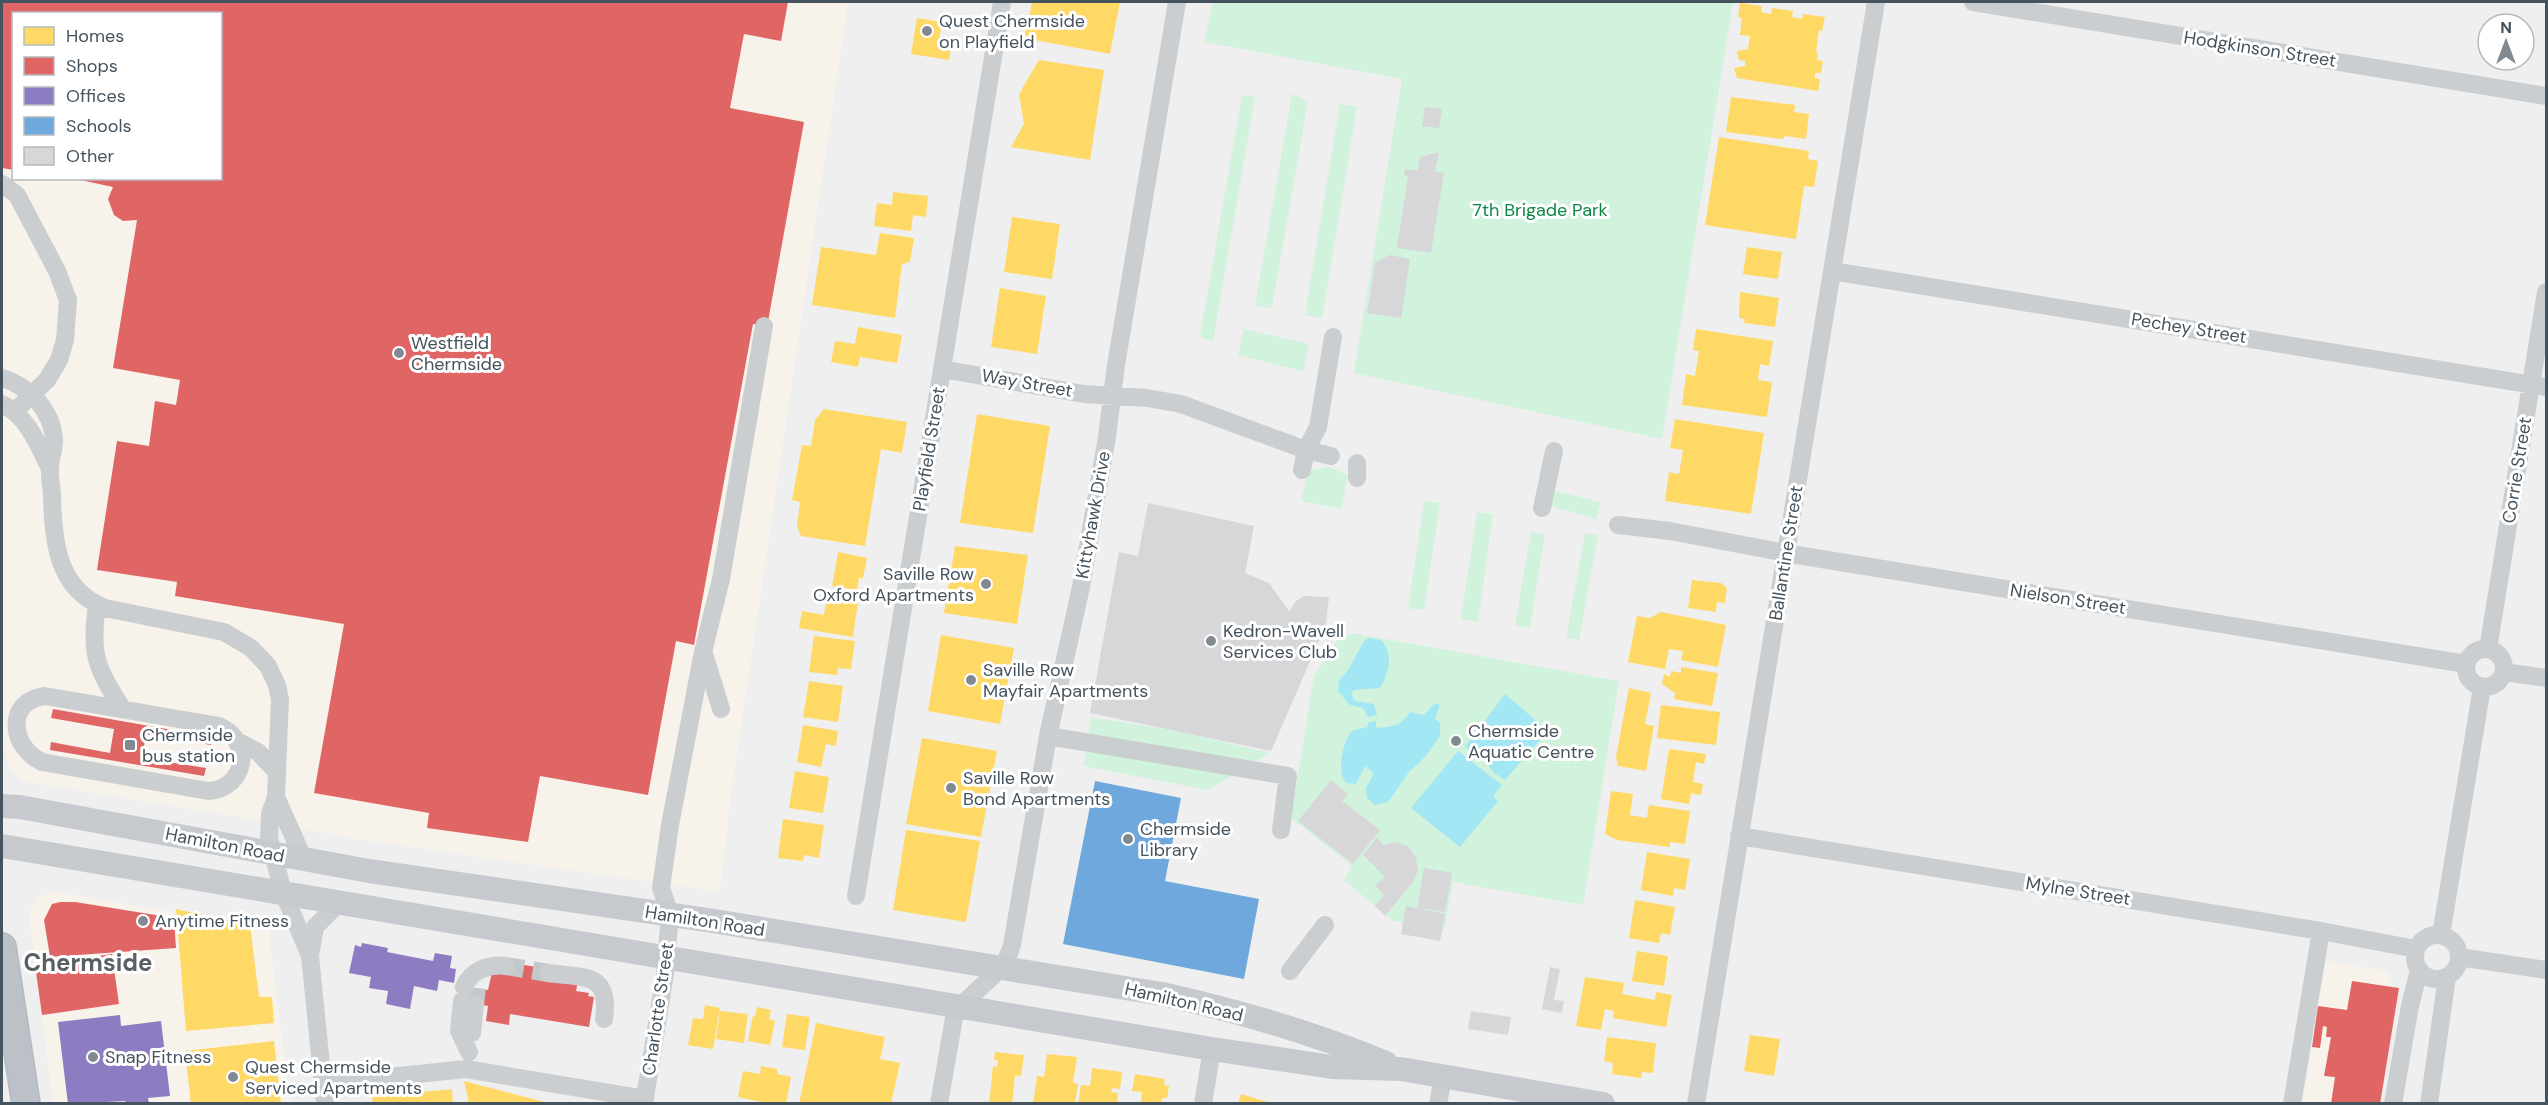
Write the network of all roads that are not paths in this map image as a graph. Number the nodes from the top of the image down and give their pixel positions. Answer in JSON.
{"nodes":[{"id":1,"x":1002,"y":2,"type":"edge"},
{"id":2,"x":1177,"y":2,"type":"edge"},
{"id":3,"x":1876,"y":2,"type":"edge"},
{"id":4,"x":1973,"y":2,"type":"edge"},
{"id":5,"x":2547,"y":96,"type":"edge"},
{"id":6,"x":2,"y":184,"type":"edge"},
{"id":7,"x":2,"y":197,"type":"edge"},
{"id":8,"x":23,"y":210,"type":"junction"},
{"id":9,"x":1832,"y":271,"type":"junction"},
{"id":10,"x":2547,"y":292,"type":"edge"},
{"id":11,"x":764,"y":326,"type":"dead end"},
{"id":12,"x":1333,"y":337,"type":"dead end"},
{"id":13,"x":942,"y":369,"type":"junction"},
{"id":14,"x":2,"y":378,"type":"edge"},
{"id":15,"x":2539,"y":386,"type":"edge"},
{"id":16,"x":33,"y":395,"type":"junction"},
{"id":17,"x":1112,"y":395,"type":"junction"},
{"id":18,"x":8,"y":408,"type":"edge"},
{"id":19,"x":1306,"y":450,"type":"junction"},
{"id":20,"x":1554,"y":451,"type":"dead end"},
{"id":21,"x":1331,"y":456,"type":"dead end"},
{"id":22,"x":50,"y":469,"type":"junction"},
{"id":23,"x":1302,"y":470,"type":"dead end"},
{"id":24,"x":1542,"y":508,"type":"dead end"},
{"id":25,"x":1618,"y":525,"type":"dead end"},
{"id":26,"x":1786,"y":553,"type":"junction"},
{"id":27,"x":97,"y":605,"type":"junction"},
{"id":28,"x":2488,"y":649,"type":"junction"},
{"id":29,"x":703,"y":652,"type":"junction"},
{"id":30,"x":2466,"y":664,"type":"junction"},
{"id":31,"x":2504,"y":672,"type":"junction"},
{"id":32,"x":2547,"y":678,"type":"edge"},
{"id":33,"x":2482,"y":687,"type":"junction"},
{"id":34,"x":122,"y":708,"type":"junction"},
{"id":35,"x":721,"y":709,"type":"dead end"},
{"id":36,"x":1048,"y":736,"type":"junction"},
{"id":37,"x":237,"y":741,"type":"junction"},
{"id":38,"x":276,"y":771,"type":"junction"},
{"id":39,"x":276,"y":796,"type":"junction"},
{"id":40,"x":2,"y":806,"type":"edge"},
{"id":41,"x":1281,"y":830,"type":"dead end"},
{"id":42,"x":1739,"y":836,"type":"junction"},
{"id":43,"x":2,"y":846,"type":"edge"},
{"id":44,"x":272,"y":853,"type":"junction"},
{"id":45,"x":304,"y":860,"type":"junction"},
{"id":46,"x":283,"y":892,"type":"junction"},
{"id":47,"x":856,"y":896,"type":"dead end"},
{"id":48,"x":340,"y":902,"type":"junction"},
{"id":49,"x":670,"y":914,"type":"junction"},
{"id":50,"x":1325,"y":925,"type":"dead end"},
{"id":51,"x":2321,"y":931,"type":"junction"},
{"id":52,"x":2441,"y":935,"type":"junction"},
{"id":53,"x":2,"y":947,"type":"edge"},
{"id":54,"x":2416,"y":949,"type":"junction"},
{"id":55,"x":310,"y":956,"type":"junction"},
{"id":56,"x":666,"y":957,"type":"junction"},
{"id":57,"x":2459,"y":957,"type":"junction"},
{"id":58,"x":507,"y":966,"type":"tunnel mouth"},
{"id":59,"x":1001,"y":969,"type":"junction"},
{"id":60,"x":2419,"y":970,"type":"junction"},
{"id":61,"x":2547,"y":970,"type":"edge"},
{"id":62,"x":1290,"y":971,"type":"dead end"},
{"id":63,"x":548,"y":973,"type":"tunnel mouth"},
{"id":64,"x":2447,"y":977,"type":"junction"},
{"id":65,"x":470,"y":995,"type":"junction"},
{"id":66,"x":960,"y":1006,"type":"junction"},
{"id":67,"x":604,"y":1019,"type":"dead end"},
{"id":68,"x":472,"y":1033,"type":"dead end"},
{"id":69,"x":1212,"y":1048,"type":"junction"},
{"id":70,"x":469,"y":1052,"type":"dead end"},
{"id":71,"x":1401,"y":1069,"type":"junction"},
{"id":72,"x":1443,"y":1077,"type":"junction"},
{"id":73,"x":322,"y":1084,"type":"junction"},
{"id":74,"x":644,"y":1101,"type":"edge"},
{"id":75,"x":26,"y":1104,"type":"edge"},
{"id":76,"x":325,"y":1104,"type":"edge"},
{"id":77,"x":939,"y":1104,"type":"edge"},
{"id":78,"x":1203,"y":1104,"type":"edge"},
{"id":79,"x":1438,"y":1104,"type":"edge"},
{"id":80,"x":1603,"y":1104,"type":"edge"},
{"id":81,"x":1696,"y":1104,"type":"edge"},
{"id":82,"x":2292,"y":1104,"type":"edge"},
{"id":83,"x":2393,"y":1104,"type":"edge"},
{"id":84,"x":2429,"y":1104,"type":"edge"}],
"edges":[{"from":1,"to":13,"type":"street","name":"Playfield Street"},
{"from":2,"to":17,"type":"street","name":"Kittyhawk Drive"},
{"from":3,"to":9,"type":"street","name":"Ballantine Street"},
{"from":4,"to":5,"type":"street","name":"Hodgkinson Street"},
{"from":6,"to":8,"type":"street"},
{"from":7,"to":8,"type":"street"},
{"from":8,"to":16,"type":"street"},
{"from":9,"to":15,"type":"street","name":"Pechey Street"},
{"from":9,"to":26,"type":"street","name":"Ballantine Street"},
{"from":10,"to":15,"type":"street","name":"Corrie Street"},
{"from":11,"to":29,"type":"street"},
{"from":12,"to":19,"type":"street"},
{"from":13,"to":17,"type":"street","name":"Way Street"},
{"from":13,"to":47,"type":"street","name":"Playfield Street"},
{"from":14,"to":16,"type":"street"},
{"from":15,"to":28,"type":"street","name":"Corrie Street"},
{"from":16,"to":18,"type":"street"},
{"from":16,"to":22,"type":"street"},
{"from":17,"to":19,"type":"street","name":"Way Street"},
{"from":17,"to":36,"type":"street","name":"Kittyhawk Drive"},
{"from":18,"to":22,"type":"street"},
{"from":19,"to":21,"type":"street","name":"Way Street"},
{"from":19,"to":23,"type":"street"},
{"from":20,"to":24,"type":"street"},
{"from":22,"to":27,"type":"street"},
{"from":25,"to":26,"type":"street","name":"Nielson Street"},
{"from":26,"to":30,"type":"street","name":"Nielson Street"},
{"from":26,"to":42,"type":"street","name":"Ballantine Street"},
{"from":27,"to":34,"type":"street"},
{"from":27,"to":38,"type":"street"},
{"from":28,"to":30,"type":"street"},
{"from":28,"to":31,"type":"street"},
{"from":29,"to":35,"type":"street"},
{"from":29,"to":49,"type":"street"},
{"from":30,"to":33,"type":"street"},
{"from":31,"to":32,"type":"street"},
{"from":31,"to":33,"type":"street"},
{"from":33,"to":52,"type":"street"},
{"from":34,"to":37,"type":"street"},
{"from":34,"to":37,"type":"street"},
{"from":36,"to":41,"type":"street"},
{"from":36,"to":59,"type":"street","name":"Kittyhawk Drive"},
{"from":37,"to":38,"type":"street"},
{"from":38,"to":39,"type":"street"},
{"from":39,"to":44,"type":"street"},
{"from":39,"to":45,"type":"street"},
{"from":40,"to":44,"type":"main road","name":"Hamilton Road"},
{"from":42,"to":51,"type":"street","name":"Mylne Street"},
{"from":42,"to":81,"type":"street","name":"Ballantine Street"},
{"from":43,"to":46,"type":"main road","name":"Hamilton Road"},
{"from":44,"to":45,"type":"main road","name":"Hamilton Road"},
{"from":44,"to":46,"type":"street"},
{"from":45,"to":49,"type":"main road","name":"Hamilton Road"},
{"from":46,"to":48,"type":"main road","name":"Hamilton Road"},
{"from":46,"to":55,"type":"street"},
{"from":48,"to":55,"type":"street"},
{"from":48,"to":56,"type":"main road","name":"Hamilton Road"},
{"from":49,"to":56,"type":"street","name":"Charlotte Street"},
{"from":49,"to":59,"type":"main road","name":"Hamilton Road"},
{"from":50,"to":62,"type":"street"},
{"from":51,"to":54,"type":"street","name":"Mylne Street"},
{"from":51,"to":82,"type":"street"},
{"from":52,"to":54,"type":"street"},
{"from":52,"to":57,"type":"street"},
{"from":53,"to":75,"type":"highway"},
{"from":54,"to":60,"type":"street"},
{"from":55,"to":73,"type":"street"},
{"from":56,"to":66,"type":"main road","name":"Hamilton Road"},
{"from":56,"to":74,"type":"street","name":"Charlotte Street"},
{"from":57,"to":61,"type":"street"},
{"from":57,"to":64,"type":"street"},
{"from":58,"to":65,"type":"street"},
{"from":59,"to":66,"type":"street","name":"Kittyhawk Drive"},
{"from":59,"to":71,"type":"main road","name":"Hamilton Road"},
{"from":60,"to":64,"type":"street"},
{"from":60,"to":83,"type":"street"},
{"from":63,"to":67,"type":"street"},
{"from":64,"to":84,"type":"street"},
{"from":65,"to":68,"type":"street"},
{"from":65,"to":70,"type":"street"},
{"from":66,"to":69,"type":"main road","name":"Hamilton Road"},
{"from":66,"to":77,"type":"street"},
{"from":69,"to":71,"type":"main road","name":"Hamilton Road"},
{"from":69,"to":78,"type":"street"},
{"from":71,"to":72,"type":"main road","name":"Hamilton Road"},
{"from":72,"to":79,"type":"street"},
{"from":72,"to":80,"type":"main road","name":"Hamilton Road"},
{"from":73,"to":74,"type":"street"},
{"from":73,"to":76,"type":"street"}]}
